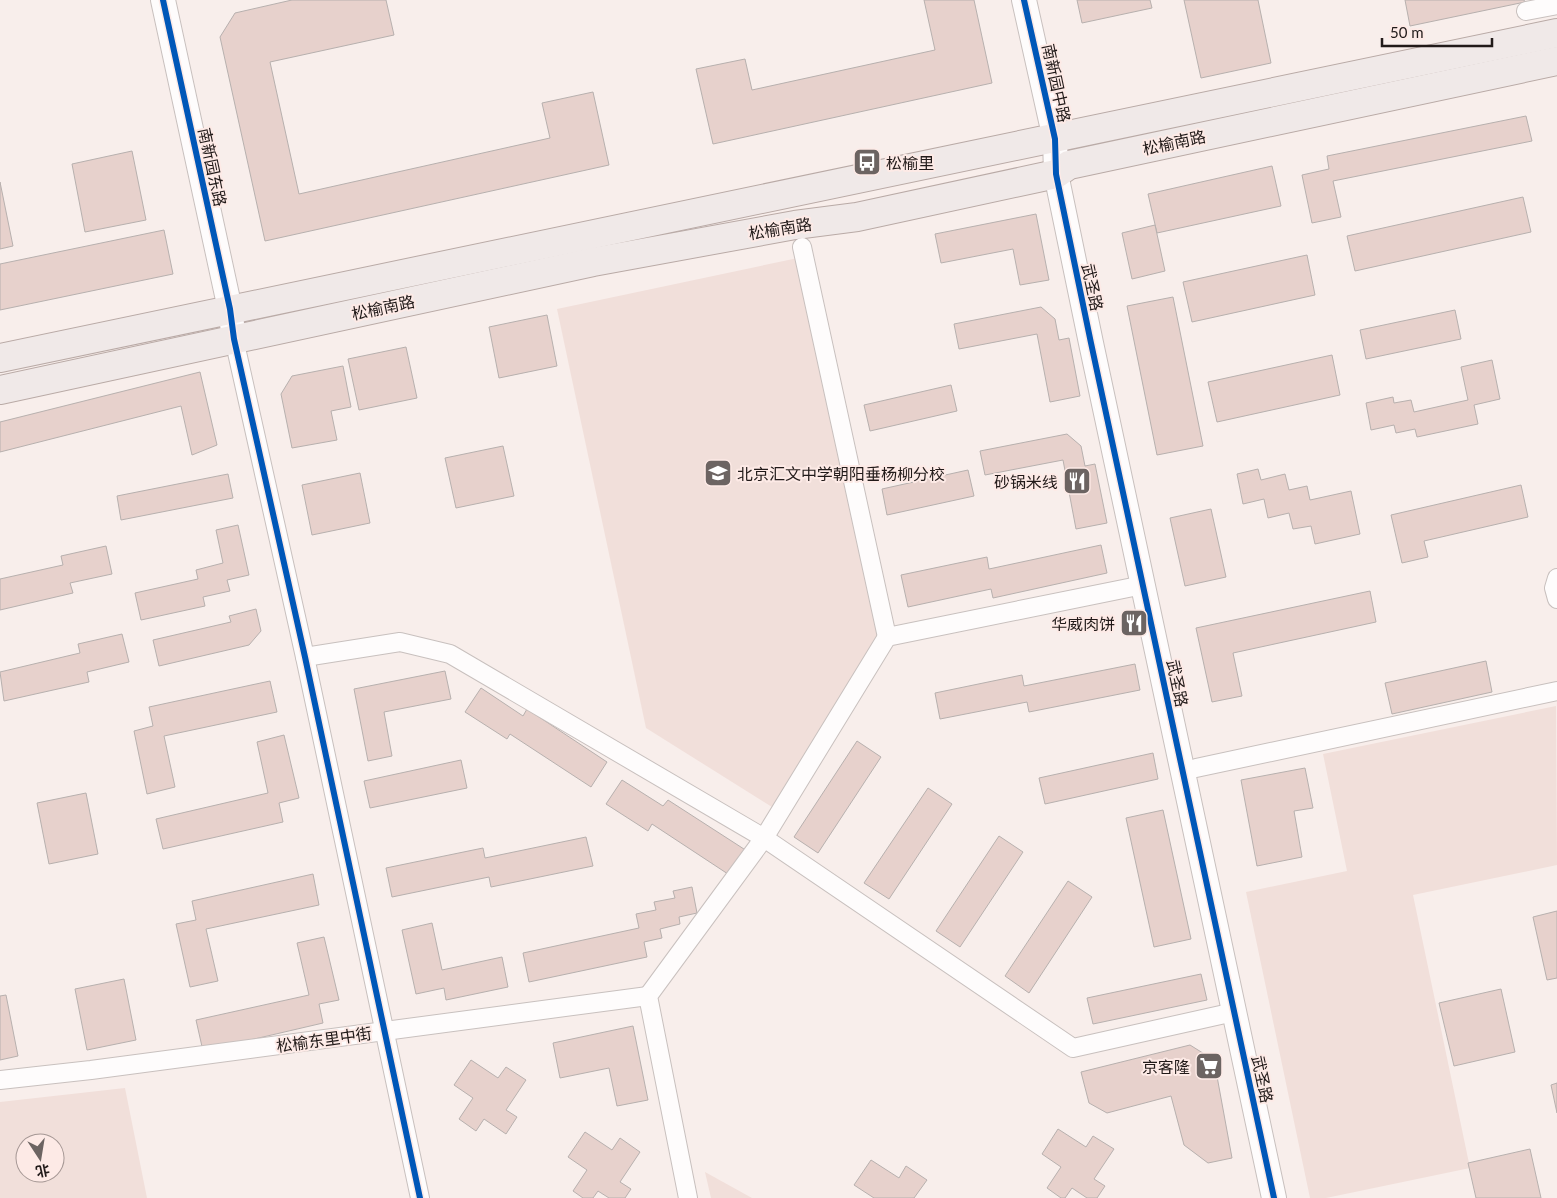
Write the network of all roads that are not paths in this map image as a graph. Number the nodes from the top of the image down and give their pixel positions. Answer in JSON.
{"nodes":[{"id":1,"x":163,"y":0,"type":"edge"},
{"id":2,"x":1024,"y":0,"type":"edge"},
{"id":3,"x":1557,"y":5,"type":"edge"},
{"id":4,"x":1526,"y":12,"type":"dead end"},
{"id":5,"x":1557,"y":33,"type":"edge"},
{"id":6,"x":1557,"y":60,"type":"edge"},
{"id":7,"x":1055,"y":139,"type":"junction"},
{"id":8,"x":1063,"y":169,"type":"junction"},
{"id":9,"x":802,"y":246,"type":"dead end"},
{"id":10,"x":230,"y":309,"type":"junction"},
{"id":11,"x":234,"y":339,"type":"junction"},
{"id":12,"x":0,"y":358,"type":"edge"},
{"id":13,"x":0,"y":390,"type":"edge"},
{"id":14,"x":1557,"y":578,"type":"edge"},
{"id":15,"x":1142,"y":585,"type":"junction"},
{"id":16,"x":1557,"y":599,"type":"edge"},
{"id":17,"x":887,"y":637,"type":"junction"},
{"id":18,"x":305,"y":657,"type":"junction"},
{"id":19,"x":1557,"y":691,"type":"edge"},
{"id":20,"x":1196,"y":768,"type":"junction"},
{"id":21,"x":764,"y":838,"type":"junction"},
{"id":22,"x":648,"y":996,"type":"junction"},
{"id":23,"x":1234,"y":1012,"type":"junction"},
{"id":24,"x":386,"y":1031,"type":"junction"},
{"id":25,"x":0,"y":1080,"type":"edge"},
{"id":26,"x":420,"y":1198,"type":"edge"},
{"id":27,"x":688,"y":1198,"type":"edge"},
{"id":28,"x":1274,"y":1198,"type":"edge"},
{"id":29,"x":1287,"y":1198,"type":"edge"}],
"edges":[{"from":1,"to":10,"type":"street","name":"南新园东路"},
{"from":2,"to":7,"type":"street","name":"南新园中路"},
{"from":3,"to":4,"type":"street"},
{"from":5,"to":7,"type":"main road","name":"松榆南路"},
{"from":6,"to":8,"type":"main road","name":"松榆南路"},
{"from":7,"to":8,"type":"street","name":"南新园中路"},
{"from":7,"to":10,"type":"main road","name":"松榆南路"},
{"from":8,"to":11,"type":"main road","name":"松榆南路"},
{"from":8,"to":15,"type":"street","name":"武圣路"},
{"from":8,"to":20,"type":"street","name":"武圣路"},
{"from":9,"to":17,"type":"street"},
{"from":10,"to":11,"type":"street","name":"南新园东路"},
{"from":10,"to":12,"type":"main road","name":"松榆南路"},
{"from":11,"to":13,"type":"main road","name":"松榆南路"},
{"from":11,"to":18,"type":"street"},
{"from":14,"to":16,"type":"street"},
{"from":15,"to":17,"type":"street"},
{"from":15,"to":23,"type":"street","name":"武圣路"},
{"from":17,"to":21,"type":"street"},
{"from":18,"to":21,"type":"street"},
{"from":18,"to":24,"type":"street"},
{"from":19,"to":20,"type":"street"},
{"from":20,"to":29,"type":"street","name":"武圣路"},
{"from":21,"to":22,"type":"street"},
{"from":21,"to":23,"type":"street"},
{"from":22,"to":24,"type":"street","name":"松榆东里中街"},
{"from":22,"to":27,"type":"street"},
{"from":23,"to":28,"type":"street","name":"武圣路"},
{"from":24,"to":25,"type":"street","name":"松榆东里中街"},
{"from":24,"to":26,"type":"street"}]}
